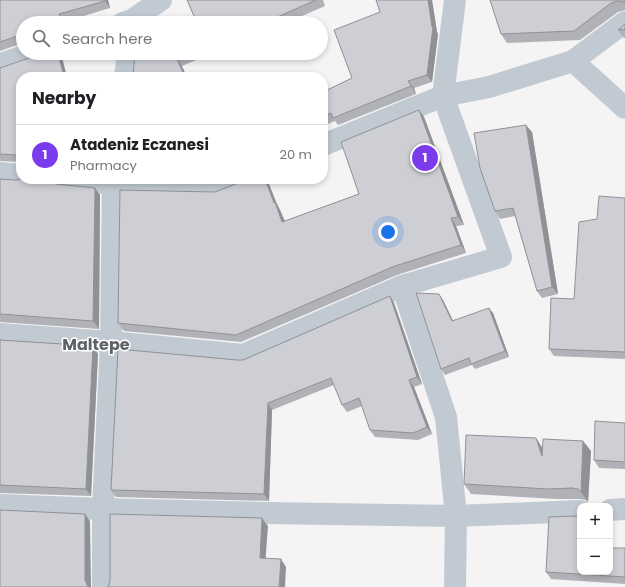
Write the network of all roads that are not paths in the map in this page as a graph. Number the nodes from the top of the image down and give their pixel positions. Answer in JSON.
{"nodes":[{"id":1,"x":161,"y":0,"type":"edge"},
{"id":2,"x":455,"y":0,"type":"edge"},
{"id":3,"x":130,"y":16,"type":"edge"},
{"id":4,"x":625,"y":22,"type":"edge"},
{"id":5,"x":16,"y":59,"type":"edge"},
{"id":6,"x":127,"y":60,"type":"edge"},
{"id":7,"x":573,"y":61,"type":"junction"},
{"id":8,"x":0,"y":64,"type":"edge"},
{"id":9,"x":126,"y":72,"type":"edge"},
{"id":10,"x":443,"y":96,"type":"junction"},
{"id":11,"x":625,"y":108,"type":"edge"},
{"id":12,"x":328,"y":143,"type":"edge"},
{"id":13,"x":0,"y":173,"type":"edge"},
{"id":14,"x":16,"y":175,"type":"edge"},
{"id":15,"x":113,"y":184,"type":"edge"},
{"id":16,"x":157,"y":184,"type":"edge"},
{"id":17,"x":226,"y":184,"type":"edge"},
{"id":18,"x":402,"y":286,"type":"junction"},
{"id":19,"x":0,"y":334,"type":"edge"},
{"id":20,"x":111,"y":342,"type":"junction"},
{"id":21,"x":0,"y":505,"type":"edge"},
{"id":22,"x":103,"y":509,"type":"junction"},
{"id":23,"x":625,"y":509,"type":"edge"},
{"id":24,"x":613,"y":510,"type":"edge"},
{"id":25,"x":577,"y":511,"type":"edge"},
{"id":26,"x":456,"y":516,"type":"junction"},
{"id":27,"x":103,"y":587,"type":"edge"},
{"id":28,"x":455,"y":587,"type":"edge"}],
"edges":[{"from":1,"to":3,"type":"street"},
{"from":2,"to":10,"type":"street"},
{"from":4,"to":7,"type":"street"},
{"from":5,"to":8,"type":"street"},
{"from":6,"to":9,"type":"street"},
{"from":7,"to":10,"type":"street"},
{"from":7,"to":11,"type":"street"},
{"from":10,"to":12,"type":"street"},
{"from":10,"to":18,"type":"street"},
{"from":13,"to":14,"type":"street"},
{"from":15,"to":20,"type":"street"},
{"from":16,"to":17,"type":"street"},
{"from":18,"to":20,"type":"street"},
{"from":18,"to":26,"type":"street"},
{"from":19,"to":20,"type":"street"},
{"from":20,"to":22,"type":"street"},
{"from":21,"to":22,"type":"street"},
{"from":22,"to":26,"type":"street"},
{"from":22,"to":27,"type":"street"},
{"from":23,"to":24,"type":"street"},
{"from":25,"to":26,"type":"street"},
{"from":26,"to":28,"type":"street"}]}
